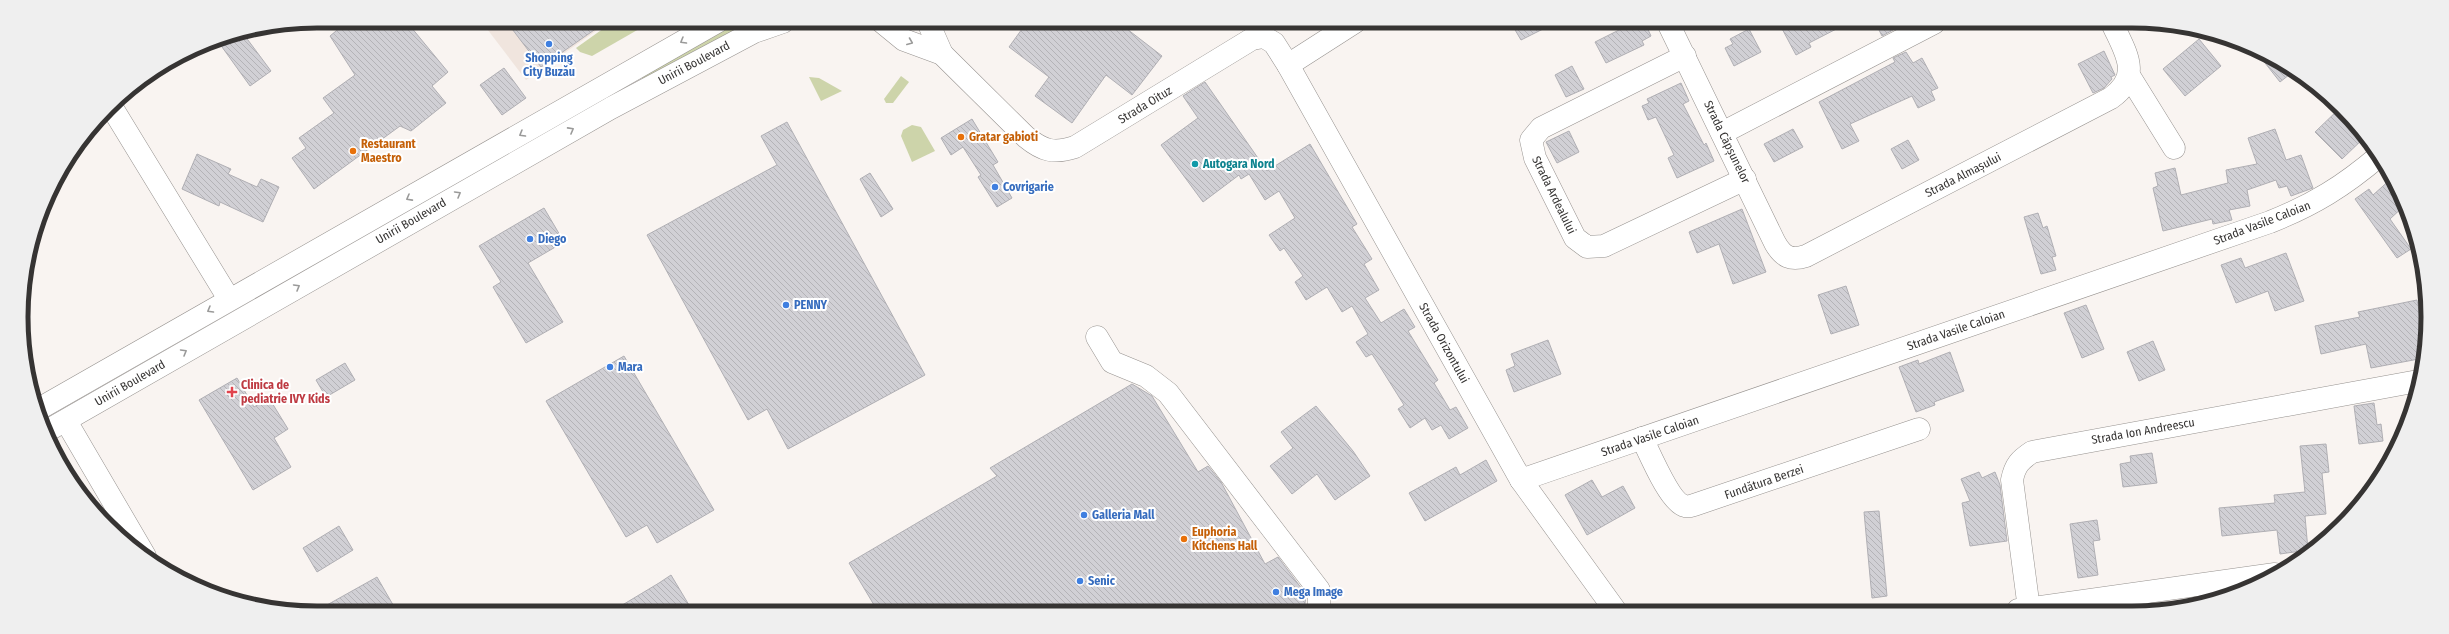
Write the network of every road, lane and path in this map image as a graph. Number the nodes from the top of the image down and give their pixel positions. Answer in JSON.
{"nodes":[{"id":1,"x":706,"y":28,"type":"edge"},
{"id":2,"x":765,"y":28,"type":"edge"},
{"id":3,"x":889,"y":28,"type":"edge"},
{"id":4,"x":931,"y":28,"type":"edge"},
{"id":5,"x":1346,"y":28,"type":"edge"},
{"id":6,"x":1671,"y":28,"type":"edge"},
{"id":7,"x":1920,"y":28,"type":"edge"},
{"id":8,"x":2114,"y":28,"type":"edge"},
{"id":9,"x":942,"y":54,"type":"junction"},
{"id":10,"x":1685,"y":56,"type":"junction"},
{"id":11,"x":1288,"y":65,"type":"junction"},
{"id":12,"x":2130,"y":77,"type":"junction"},
{"id":13,"x":114,"y":112,"type":"edge"},
{"id":14,"x":1722,"y":133,"type":"junction"},
{"id":15,"x":2174,"y":148,"type":"dead end"},
{"id":16,"x":2374,"y":160,"type":"edge"},
{"id":17,"x":1745,"y":179,"type":"junction"},
{"id":18,"x":1788,"y":258,"type":"joint"},
{"id":19,"x":229,"y":299,"type":"junction"},
{"id":20,"x":1097,"y":337,"type":"dead end"},
{"id":21,"x":2413,"y":382,"type":"edge"},
{"id":22,"x":42,"y":407,"type":"edge"},
{"id":23,"x":66,"y":420,"type":"junction"},
{"id":24,"x":1919,"y":428,"type":"dead end"},
{"id":25,"x":51,"y":429,"type":"edge"},
{"id":26,"x":1642,"y":438,"type":"junction"},
{"id":27,"x":1521,"y":480,"type":"junction"},
{"id":28,"x":138,"y":543,"type":"edge"},
{"id":29,"x":2260,"y":576,"type":"edge"},
{"id":30,"x":1319,"y":606,"type":"edge"},
{"id":31,"x":1612,"y":606,"type":"edge"},
{"id":32,"x":2024,"y":606,"type":"edge"},
{"id":33,"x":2052,"y":606,"type":"edge"}],
"edges":[{"from":1,"to":19,"type":"street","name":"Unirii Boulevard","one_way":true},
{"from":23,"to":2,"type":"street","name":"Unirii Boulevard","one_way":true},
{"from":3,"to":9,"type":"street","name":"Strada Oituz","one_way":true},
{"from":4,"to":9,"type":"street","name":"Strada Oituz"},
{"from":5,"to":11,"type":"street"},
{"from":6,"to":10,"type":"street","name":"Strada Căpșunelor"},
{"from":7,"to":14,"type":"street"},
{"from":8,"to":12,"type":"street"},
{"from":9,"to":11,"type":"street","name":"Strada Oituz"},
{"from":10,"to":14,"type":"street","name":"Strada Căpșunelor"},
{"from":10,"to":17,"type":"street","name":"Strada Ardealului"},
{"from":11,"to":27,"type":"street","name":"Strada Orizontului"},
{"from":12,"to":15,"type":"street"},
{"from":12,"to":18,"type":"street","name":"Strada Almașului"},
{"from":13,"to":19,"type":"street"},
{"from":14,"to":17,"type":"street","name":"Strada Căpșunelor"},
{"from":16,"to":26,"type":"street","name":"Strada Vasile Caloian"},
{"from":17,"to":18,"type":"street","name":"Strada Căpșunelor"},
{"from":19,"to":22,"type":"street","name":"Unirii Boulevard","one_way":true},
{"from":20,"to":30,"type":"street"},
{"from":21,"to":32,"type":"street","name":"Strada Ion Andreescu"},
{"from":23,"to":25,"type":"street","name":"Unirii Boulevard"},
{"from":23,"to":28,"type":"street"},
{"from":24,"to":26,"type":"street","name":"Fundătura Berzei"},
{"from":26,"to":27,"type":"street","name":"Strada Vasile Caloian"},
{"from":27,"to":31,"type":"street","name":"Strada Orizontului"},
{"from":29,"to":33,"type":"street"}]}
